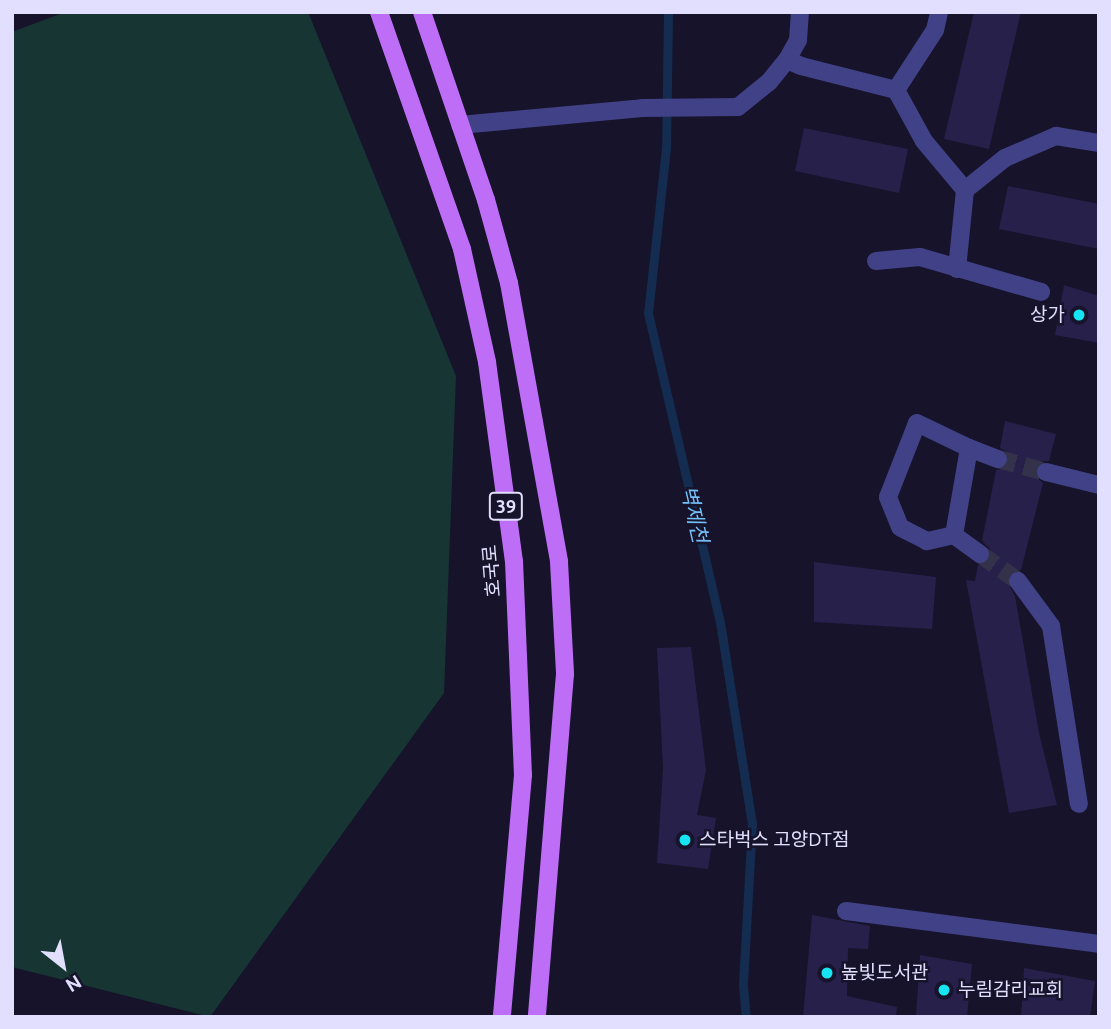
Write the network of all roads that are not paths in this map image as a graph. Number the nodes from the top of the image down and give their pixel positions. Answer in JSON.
{"nodes":[{"id":1,"x":379,"y":12,"type":"edge"},
{"id":2,"x":422,"y":12,"type":"edge"},
{"id":3,"x":800,"y":12,"type":"edge"},
{"id":4,"x":939,"y":12,"type":"edge"},
{"id":5,"x":787,"y":60,"type":"junction"},
{"id":6,"x":896,"y":90,"type":"junction"},
{"id":7,"x":460,"y":125,"type":"junction"},
{"id":8,"x":1099,"y":144,"type":"edge"},
{"id":9,"x":965,"y":190,"type":"junction"},
{"id":10,"x":876,"y":261,"type":"dead end"},
{"id":11,"x":957,"y":269,"type":"junction"},
{"id":12,"x":1041,"y":292,"type":"dead end"},
{"id":13,"x":969,"y":448,"type":"junction"},
{"id":14,"x":998,"y":459,"type":"tunnel mouth"},
{"id":15,"x":1046,"y":472,"type":"tunnel mouth"},
{"id":16,"x":1099,"y":485,"type":"edge"},
{"id":17,"x":954,"y":535,"type":"junction"},
{"id":18,"x":980,"y":554,"type":"tunnel mouth"},
{"id":19,"x":1018,"y":581,"type":"tunnel mouth"},
{"id":20,"x":1079,"y":804,"type":"dead end"},
{"id":21,"x":846,"y":911,"type":"dead end"},
{"id":22,"x":1099,"y":944,"type":"edge"},
{"id":23,"x":502,"y":1017,"type":"edge"},
{"id":24,"x":537,"y":1017,"type":"edge"}],
"edges":[{"from":1,"to":23,"type":"main road","name":"호국로","number":"39"},
{"from":2,"to":7,"type":"main road","number":"39"},
{"from":3,"to":5,"type":"street"},
{"from":4,"to":6,"type":"street"},
{"from":5,"to":6,"type":"street"},
{"from":5,"to":7,"type":"street"},
{"from":6,"to":9,"type":"street"},
{"from":7,"to":24,"type":"main road","number":"39"},
{"from":8,"to":9,"type":"street"},
{"from":9,"to":11,"type":"street"},
{"from":10,"to":11,"type":"street"},
{"from":11,"to":12,"type":"street"},
{"from":13,"to":14,"type":"street"},
{"from":13,"to":17,"type":"street"},
{"from":13,"to":17,"type":"street"},
{"from":15,"to":16,"type":"street"},
{"from":17,"to":18,"type":"street"},
{"from":19,"to":20,"type":"street"},
{"from":21,"to":22,"type":"street"}]}
